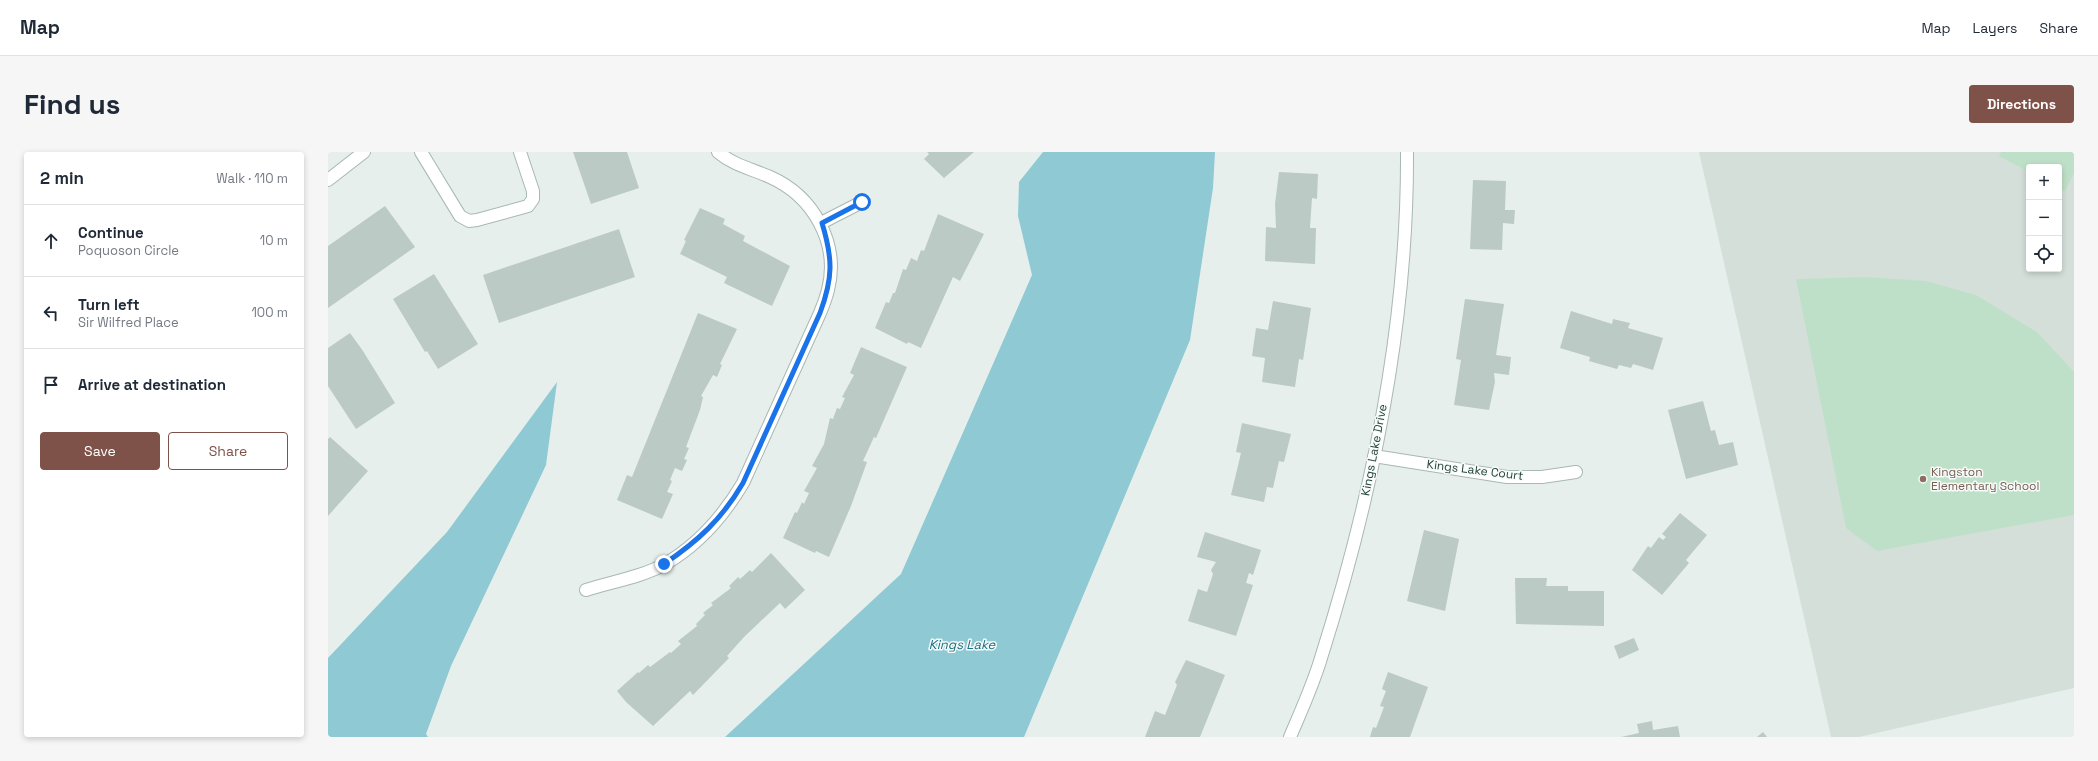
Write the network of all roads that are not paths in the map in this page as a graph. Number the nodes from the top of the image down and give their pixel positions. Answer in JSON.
{"nodes":[{"id":1,"x":364,"y":152,"type":"edge"},
{"id":2,"x":421,"y":152,"type":"edge"},
{"id":3,"x":520,"y":152,"type":"edge"},
{"id":4,"x":718,"y":152,"type":"edge"},
{"id":5,"x":1407,"y":152,"type":"edge"},
{"id":6,"x":328,"y":180,"type":"edge"},
{"id":7,"x":862,"y":202,"type":"dead end"},
{"id":8,"x":822,"y":223,"type":"junction"},
{"id":9,"x":1374,"y":456,"type":"junction"},
{"id":10,"x":1576,"y":472,"type":"dead end"},
{"id":11,"x":586,"y":590,"type":"dead end"},
{"id":12,"x":1290,"y":737,"type":"edge"}],
"edges":[{"from":1,"to":6,"type":"street"},
{"from":2,"to":3,"type":"street"},
{"from":4,"to":8,"type":"street"},
{"from":5,"to":9,"type":"street","name":"Kings Lake Drive"},
{"from":7,"to":8,"type":"street"},
{"from":8,"to":11,"type":"street"},
{"from":9,"to":10,"type":"street","name":"Kings Lake Court"},
{"from":9,"to":12,"type":"street","name":"Kings Lake Drive"}]}
